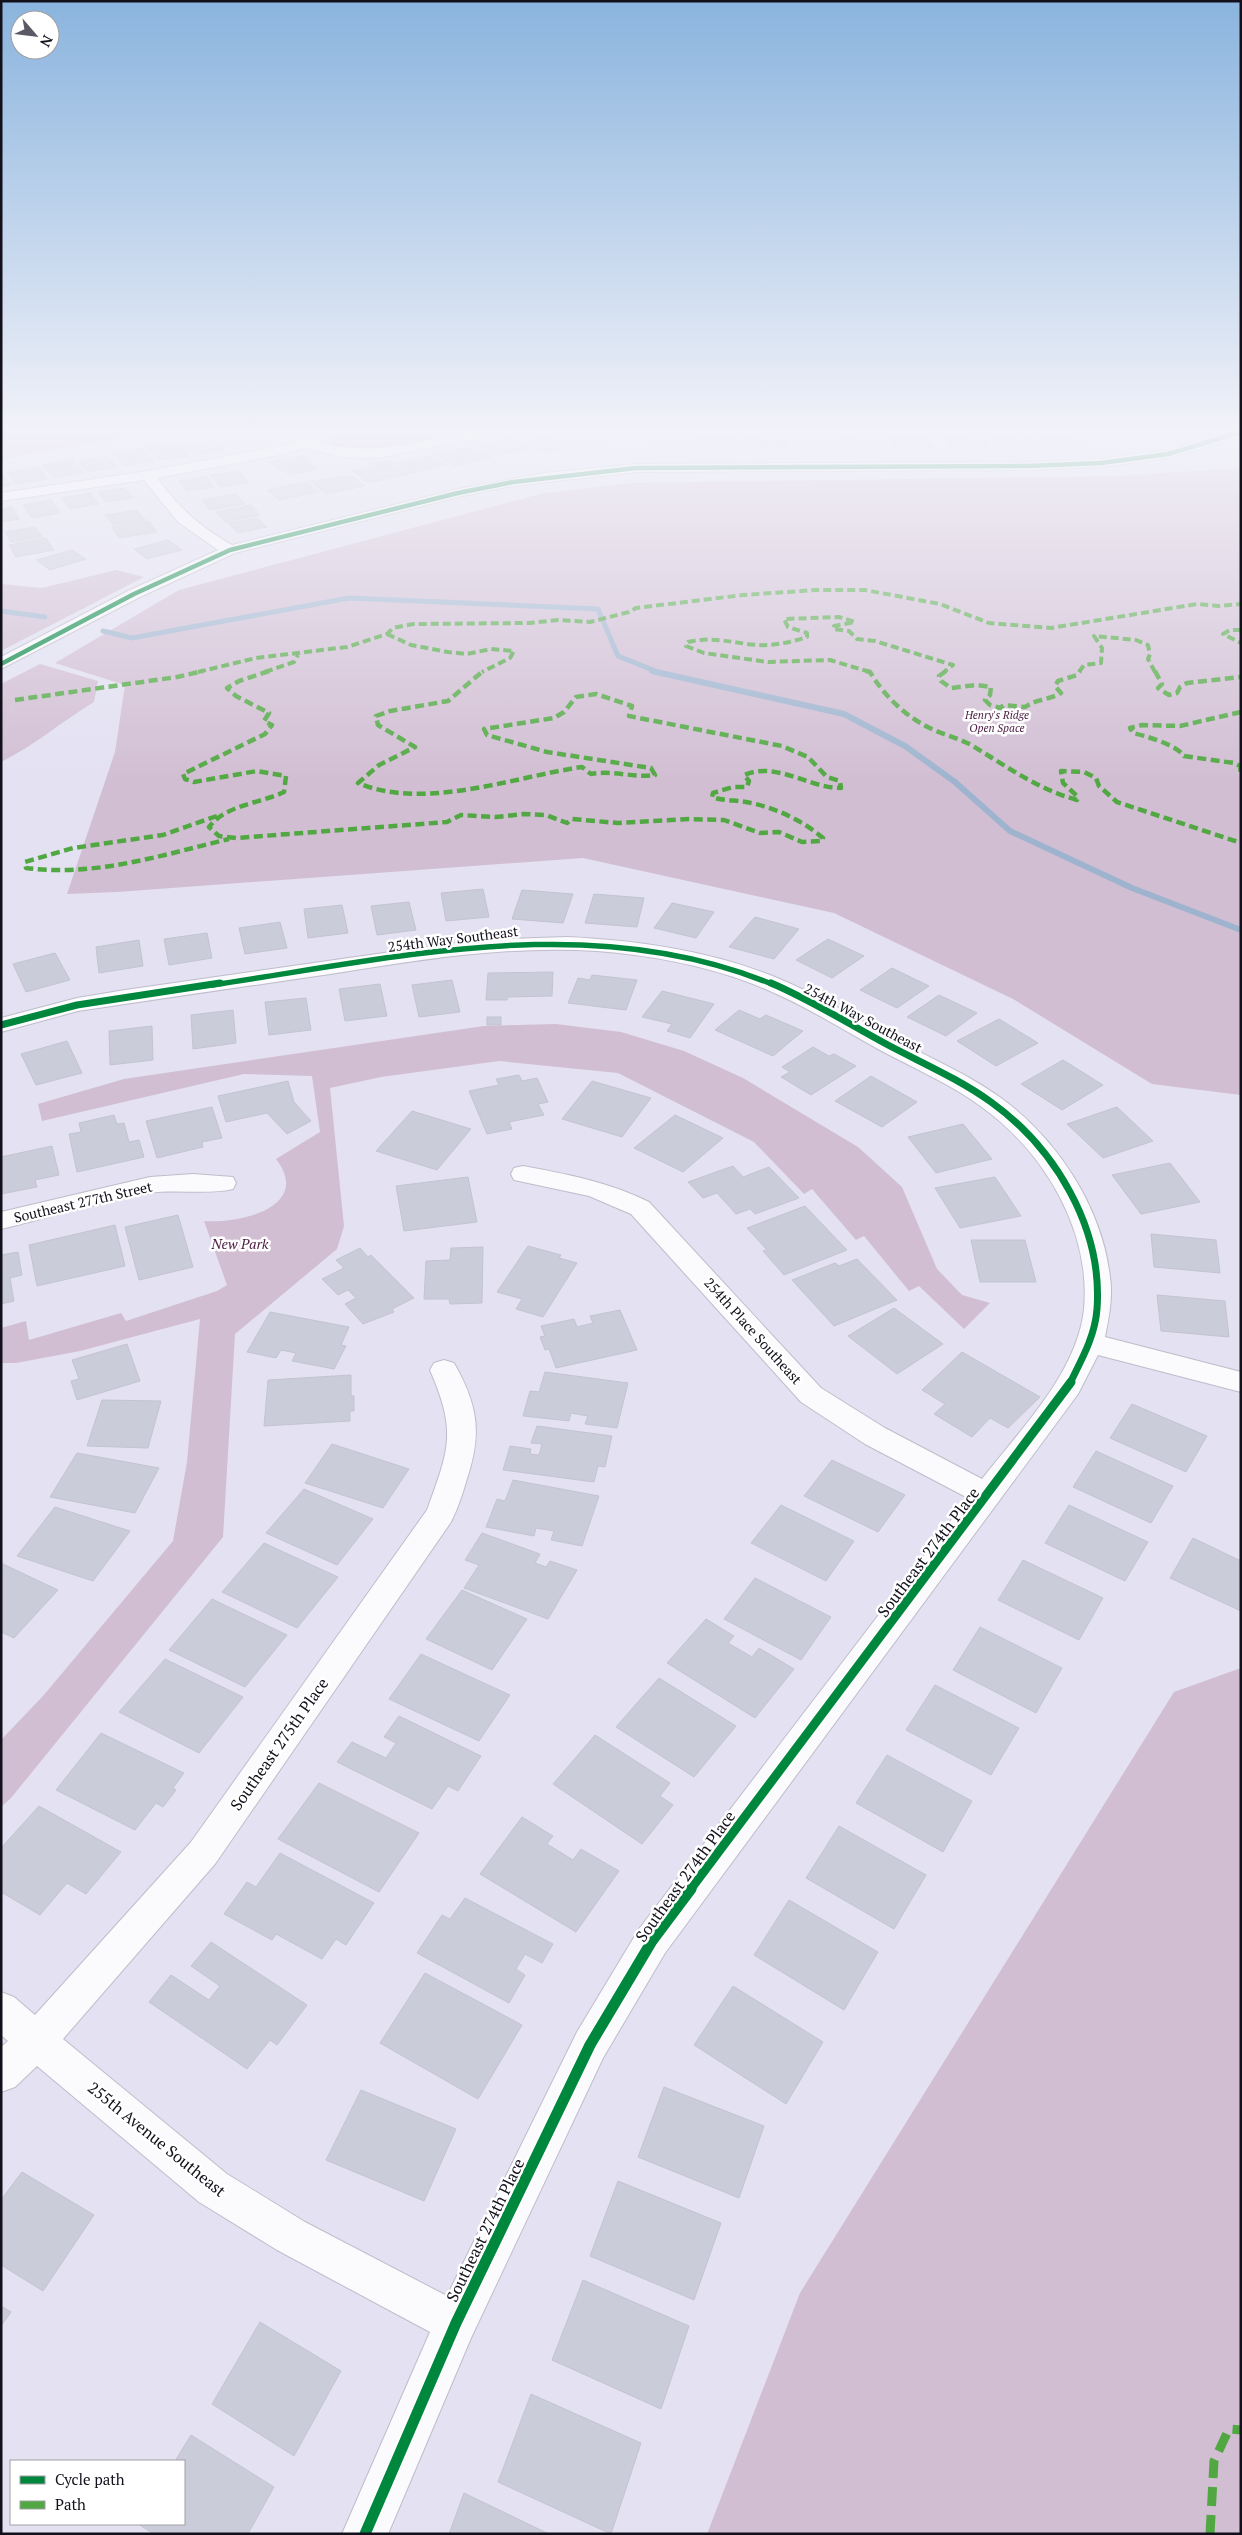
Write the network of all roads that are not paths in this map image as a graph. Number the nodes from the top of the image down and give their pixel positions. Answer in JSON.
{"nodes":[{"id":1,"x":220,"y":544,"type":"edge"},
{"id":2,"x":253,"y":544,"type":"edge"},
{"id":3,"x":230,"y":550,"type":"junction"},
{"id":4,"x":1,"y":664,"type":"edge"},
{"id":5,"x":1,"y":1025,"type":"edge"},
{"id":6,"x":523,"y":1174,"type":"dead end"},
{"id":7,"x":224,"y":1183,"type":"dead end"},
{"id":8,"x":1,"y":1222,"type":"edge"},
{"id":9,"x":1090,"y":1343,"type":"junction"},
{"id":10,"x":444,"y":1370,"type":"dead end"},
{"id":11,"x":1241,"y":1382,"type":"edge"},
{"id":12,"x":988,"y":1495,"type":"junction"},
{"id":13,"x":1,"y":2010,"type":"edge"},
{"id":14,"x":38,"y":2039,"type":"junction"},
{"id":15,"x":1,"y":2073,"type":"edge"},
{"id":16,"x":456,"y":2323,"type":"junction"},
{"id":17,"x":366,"y":2534,"type":"edge"}],
"edges":[{"from":1,"to":3,"type":"street"},
{"from":2,"to":3,"type":"street"},
{"from":3,"to":4,"type":"street"},
{"from":5,"to":9,"type":"street","name":"254th Way Southeast"},
{"from":6,"to":12,"type":"street","name":"254th Place Southeast"},
{"from":7,"to":8,"type":"street","name":"Southeast 277th Street"},
{"from":9,"to":11,"type":"street"},
{"from":9,"to":12,"type":"street","name":"Southeast 274th Place"},
{"from":10,"to":14,"type":"street","name":"Southeast 275th Place"},
{"from":12,"to":16,"type":"street","name":"Southeast 274th Place"},
{"from":13,"to":14,"type":"street","name":"255th Avenue Southeast"},
{"from":14,"to":15,"type":"street","name":"Southeast 275th Place"},
{"from":14,"to":16,"type":"street","name":"255th Avenue Southeast"},
{"from":16,"to":17,"type":"street","name":"Southeast 274th Place"}]}
